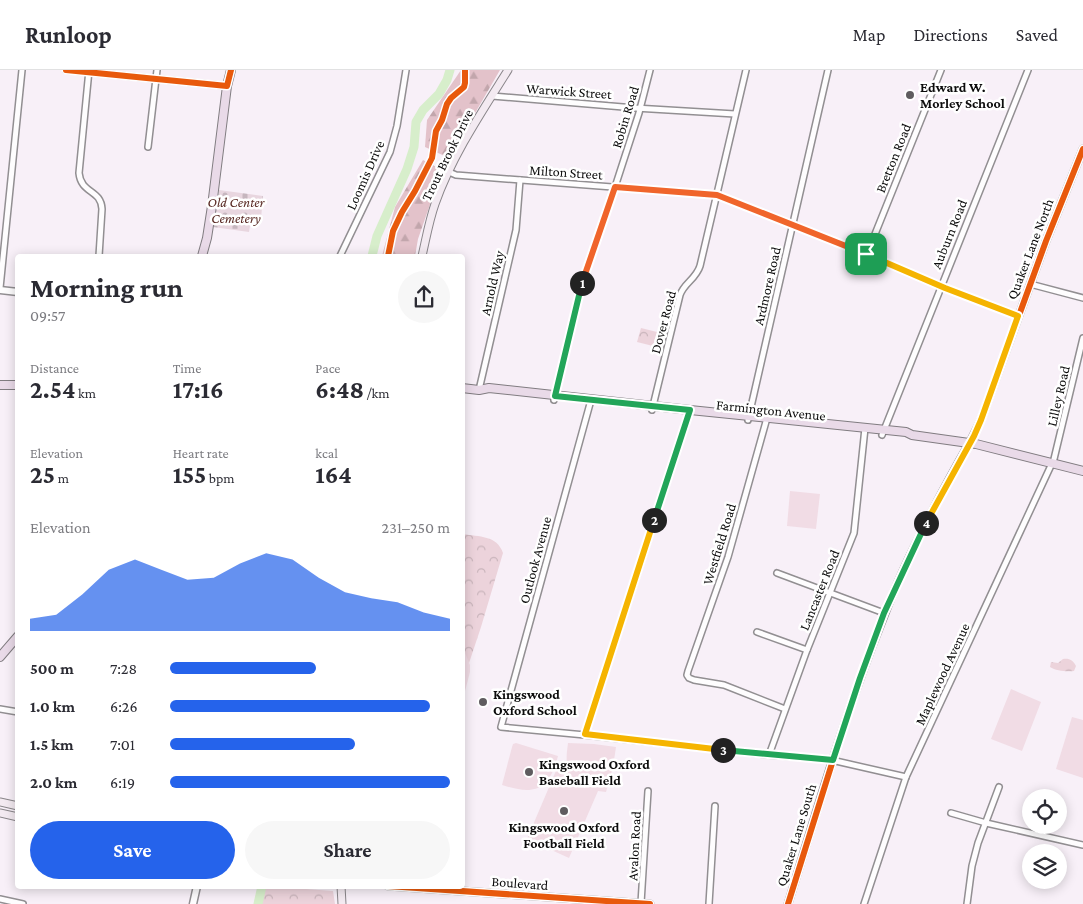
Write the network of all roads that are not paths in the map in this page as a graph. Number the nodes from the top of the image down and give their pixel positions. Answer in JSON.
{"nodes":[{"id":1,"x":22,"y":70,"type":"edge"},
{"id":2,"x":66,"y":70,"type":"edge"},
{"id":3,"x":157,"y":70,"type":"edge"},
{"id":4,"x":231,"y":70,"type":"edge"},
{"id":5,"x":406,"y":70,"type":"edge"},
{"id":6,"x":508,"y":70,"type":"edge"},
{"id":7,"x":650,"y":70,"type":"edge"},
{"id":8,"x":746,"y":70,"type":"edge"},
{"id":9,"x":828,"y":70,"type":"edge"},
{"id":10,"x":941,"y":70,"type":"edge"},
{"id":11,"x":1028,"y":70,"type":"edge"},
{"id":12,"x":89,"y":71,"type":"edge"},
{"id":13,"x":156,"y":80,"type":"junction"},
{"id":14,"x":227,"y":86,"type":"junction"},
{"id":15,"x":492,"y":96,"type":"junction"},
{"id":16,"x":641,"y":108,"type":"junction"},
{"id":17,"x":735,"y":114,"type":"junction"},
{"id":18,"x":148,"y":146,"type":"dead end"},
{"id":19,"x":1083,"y":149,"type":"edge"},
{"id":20,"x":449,"y":172,"type":"junction"},
{"id":21,"x":520,"y":180,"type":"junction"},
{"id":22,"x":615,"y":187,"type":"junction"},
{"id":23,"x":717,"y":195,"type":"junction"},
{"id":24,"x":792,"y":225,"type":"junction"},
{"id":25,"x":99,"y":254,"type":"edge"},
{"id":26,"x":203,"y":254,"type":"edge"},
{"id":27,"x":341,"y":254,"type":"edge"},
{"id":28,"x":422,"y":254,"type":"edge"},
{"id":29,"x":866,"y":254,"type":"junction"},
{"id":30,"x":1030,"y":284,"type":"junction"},
{"id":31,"x":940,"y":286,"type":"junction"},
{"id":32,"x":0,"y":289,"type":"edge"},
{"id":33,"x":15,"y":292,"type":"edge"},
{"id":34,"x":1083,"y":298,"type":"edge"},
{"id":35,"x":1018,"y":316,"type":"junction"},
{"id":36,"x":1083,"y":338,"type":"edge"},
{"id":37,"x":15,"y":384,"type":"edge"},
{"id":38,"x":0,"y":385,"type":"edge"},
{"id":39,"x":465,"y":388,"type":"edge"},
{"id":40,"x":479,"y":390,"type":"junction"},
{"id":41,"x":555,"y":398,"type":"junction"},
{"id":42,"x":590,"y":402,"type":"junction"},
{"id":43,"x":653,"y":408,"type":"junction"},
{"id":44,"x":689,"y":412,"type":"junction"},
{"id":45,"x":748,"y":418,"type":"junction"},
{"id":46,"x":766,"y":420,"type":"junction"},
{"id":47,"x":865,"y":431,"type":"junction"},
{"id":48,"x":882,"y":432,"type":"junction"},
{"id":49,"x":970,"y":442,"type":"junction"},
{"id":50,"x":1053,"y":462,"type":"junction"},
{"id":51,"x":1083,"y":466,"type":"edge"},
{"id":52,"x":1083,"y":471,"type":"edge"},
{"id":53,"x":777,"y":573,"type":"dead end"},
{"id":54,"x":830,"y":594,"type":"junction"},
{"id":55,"x":884,"y":613,"type":"junction"},
{"id":56,"x":758,"y":632,"type":"dead end"},
{"id":57,"x":15,"y":640,"type":"edge"},
{"id":58,"x":807,"y":650,"type":"junction"},
{"id":59,"x":0,"y":657,"type":"edge"},
{"id":60,"x":0,"y":709,"type":"edge"},
{"id":61,"x":785,"y":709,"type":"junction"},
{"id":62,"x":15,"y":712,"type":"edge"},
{"id":63,"x":585,"y":734,"type":"junction"},
{"id":64,"x":769,"y":755,"type":"junction"},
{"id":65,"x":833,"y":760,"type":"junction"},
{"id":66,"x":906,"y":777,"type":"junction"},
{"id":67,"x":999,"y":787,"type":"dead end"},
{"id":68,"x":648,"y":791,"type":"dead end"},
{"id":69,"x":0,"y":802,"type":"edge"},
{"id":70,"x":15,"y":805,"type":"edge"},
{"id":71,"x":715,"y":806,"type":"dead end"},
{"id":72,"x":0,"y":813,"type":"edge"},
{"id":73,"x":951,"y":813,"type":"dead end"},
{"id":74,"x":15,"y":816,"type":"edge"},
{"id":75,"x":986,"y":823,"type":"junction"},
{"id":76,"x":1083,"y":845,"type":"edge"},
{"id":77,"x":196,"y":889,"type":"edge"},
{"id":78,"x":341,"y":889,"type":"edge"},
{"id":79,"x":426,"y":889,"type":"edge"},
{"id":80,"x":0,"y":898,"type":"edge"},
{"id":81,"x":590,"y":902,"type":"edge"},
{"id":82,"x":23,"y":904,"type":"edge"},
{"id":83,"x":193,"y":904,"type":"edge"},
{"id":84,"x":342,"y":904,"type":"edge"},
{"id":85,"x":642,"y":904,"type":"edge"},
{"id":86,"x":650,"y":904,"type":"edge"},
{"id":87,"x":708,"y":904,"type":"edge"},
{"id":88,"x":788,"y":904,"type":"edge"},
{"id":89,"x":864,"y":904,"type":"edge"},
{"id":90,"x":967,"y":904,"type":"edge"}],
"edges":[{"from":1,"to":32,"type":"street"},
{"from":2,"to":12,"type":"street"},
{"from":3,"to":13,"type":"street"},
{"from":4,"to":14,"type":"main road"},
{"from":5,"to":27,"type":"street","name":"Loomis Drive"},
{"from":6,"to":15,"type":"main road","name":"Trout Brook Drive"},
{"from":7,"to":16,"type":"street","name":"Robin Road"},
{"from":8,"to":17,"type":"street","name":"Dover Road"},
{"from":9,"to":24,"type":"street","name":"Ardmore Road"},
{"from":10,"to":29,"type":"street","name":"Bretton Road"},
{"from":11,"to":31,"type":"street","name":"Auburn Road"},
{"from":12,"to":13,"type":"street"},
{"from":12,"to":25,"type":"street"},
{"from":13,"to":14,"type":"street"},
{"from":13,"to":18,"type":"street"},
{"from":14,"to":26,"type":"main road"},
{"from":15,"to":16,"type":"street","name":"Warwick Street"},
{"from":15,"to":20,"type":"main road","name":"Trout Brook Drive"},
{"from":16,"to":17,"type":"street","name":"Warwick Street"},
{"from":16,"to":22,"type":"street","name":"Robin Road"},
{"from":17,"to":23,"type":"street","name":"Dover Road"},
{"from":19,"to":30,"type":"street","name":"Quaker Lane North"},
{"from":20,"to":21,"type":"street","name":"Milton Street"},
{"from":20,"to":28,"type":"main road","name":"Trout Brook Drive"},
{"from":21,"to":22,"type":"street","name":"Milton Street"},
{"from":21,"to":40,"type":"street","name":"Arnold Way"},
{"from":22,"to":23,"type":"street","name":"Milton Street"},
{"from":22,"to":41,"type":"street","name":"Robin Road"},
{"from":23,"to":24,"type":"street","name":"Milton Street"},
{"from":23,"to":43,"type":"street","name":"Dover Road"},
{"from":24,"to":29,"type":"street","name":"Milton Street"},
{"from":24,"to":45,"type":"street","name":"Ardmore Road"},
{"from":29,"to":31,"type":"street","name":"Milton Street"},
{"from":30,"to":34,"type":"street"},
{"from":30,"to":35,"type":"street","name":"Quaker Lane North"},
{"from":31,"to":35,"type":"street","name":"Milton Street"},
{"from":31,"to":48,"type":"street","name":"Auburn Road"},
{"from":32,"to":33,"type":"street"},
{"from":35,"to":49,"type":"street","name":"Quaker Lane North"},
{"from":36,"to":50,"type":"street","name":"Lilley Road"},
{"from":37,"to":38,"type":"main road"},
{"from":39,"to":40,"type":"main road","name":"Farmington Avenue"},
{"from":40,"to":41,"type":"main road","name":"Farmington Avenue"},
{"from":41,"to":42,"type":"main road","name":"Farmington Avenue"},
{"from":42,"to":43,"type":"main road","name":"Farmington Avenue"},
{"from":42,"to":63,"type":"street","name":"Outlook Avenue"},
{"from":43,"to":44,"type":"main road","name":"Farmington Avenue"},
{"from":44,"to":45,"type":"main road","name":"Farmington Avenue"},
{"from":44,"to":63,"type":"street"},
{"from":45,"to":46,"type":"main road","name":"Farmington Avenue"},
{"from":46,"to":47,"type":"main road","name":"Farmington Avenue"},
{"from":46,"to":61,"type":"street","name":"Westfield Road"},
{"from":47,"to":48,"type":"main road","name":"Farmington Avenue"},
{"from":47,"to":54,"type":"street","name":"Lancaster Road"},
{"from":48,"to":49,"type":"main road","name":"Farmington Avenue"},
{"from":49,"to":50,"type":"main road","name":"Farmington Avenue"},
{"from":49,"to":55,"type":"main road","name":"Quaker Lane South"},
{"from":50,"to":51,"type":"main road","name":"Farmington Avenue"},
{"from":50,"to":52,"type":"main road","name":"Farmington Avenue"},
{"from":50,"to":66,"type":"street","name":"Maplewood Avenue"},
{"from":53,"to":54,"type":"street"},
{"from":54,"to":55,"type":"street"},
{"from":54,"to":58,"type":"street","name":"Lancaster Road"},
{"from":55,"to":65,"type":"main road","name":"Quaker Lane South"},
{"from":56,"to":58,"type":"street"},
{"from":57,"to":59,"type":"main road"},
{"from":58,"to":61,"type":"street","name":"Lancaster Road"},
{"from":60,"to":62,"type":"street"},
{"from":61,"to":64,"type":"street","name":"Lancaster Road"},
{"from":63,"to":64,"type":"street"},
{"from":64,"to":65,"type":"street"},
{"from":65,"to":66,"type":"street"},
{"from":65,"to":88,"type":"main road","name":"Quaker Lane South"},
{"from":66,"to":89,"type":"street","name":"Maplewood Avenue"},
{"from":67,"to":75,"type":"street"},
{"from":68,"to":85,"type":"street","name":"Avalon Road"},
{"from":69,"to":70,"type":"main road"},
{"from":71,"to":87,"type":"street"},
{"from":72,"to":74,"type":"main road"},
{"from":73,"to":75,"type":"street"},
{"from":75,"to":76,"type":"street"},
{"from":75,"to":90,"type":"street"},
{"from":77,"to":83,"type":"street"},
{"from":78,"to":84,"type":"main road"},
{"from":79,"to":81,"type":"main road","name":"Boulevard"},
{"from":80,"to":82,"type":"street"},
{"from":81,"to":85,"type":"main road","name":"Boulevard"},
{"from":85,"to":86,"type":"main road","name":"Boulevard"}]}
